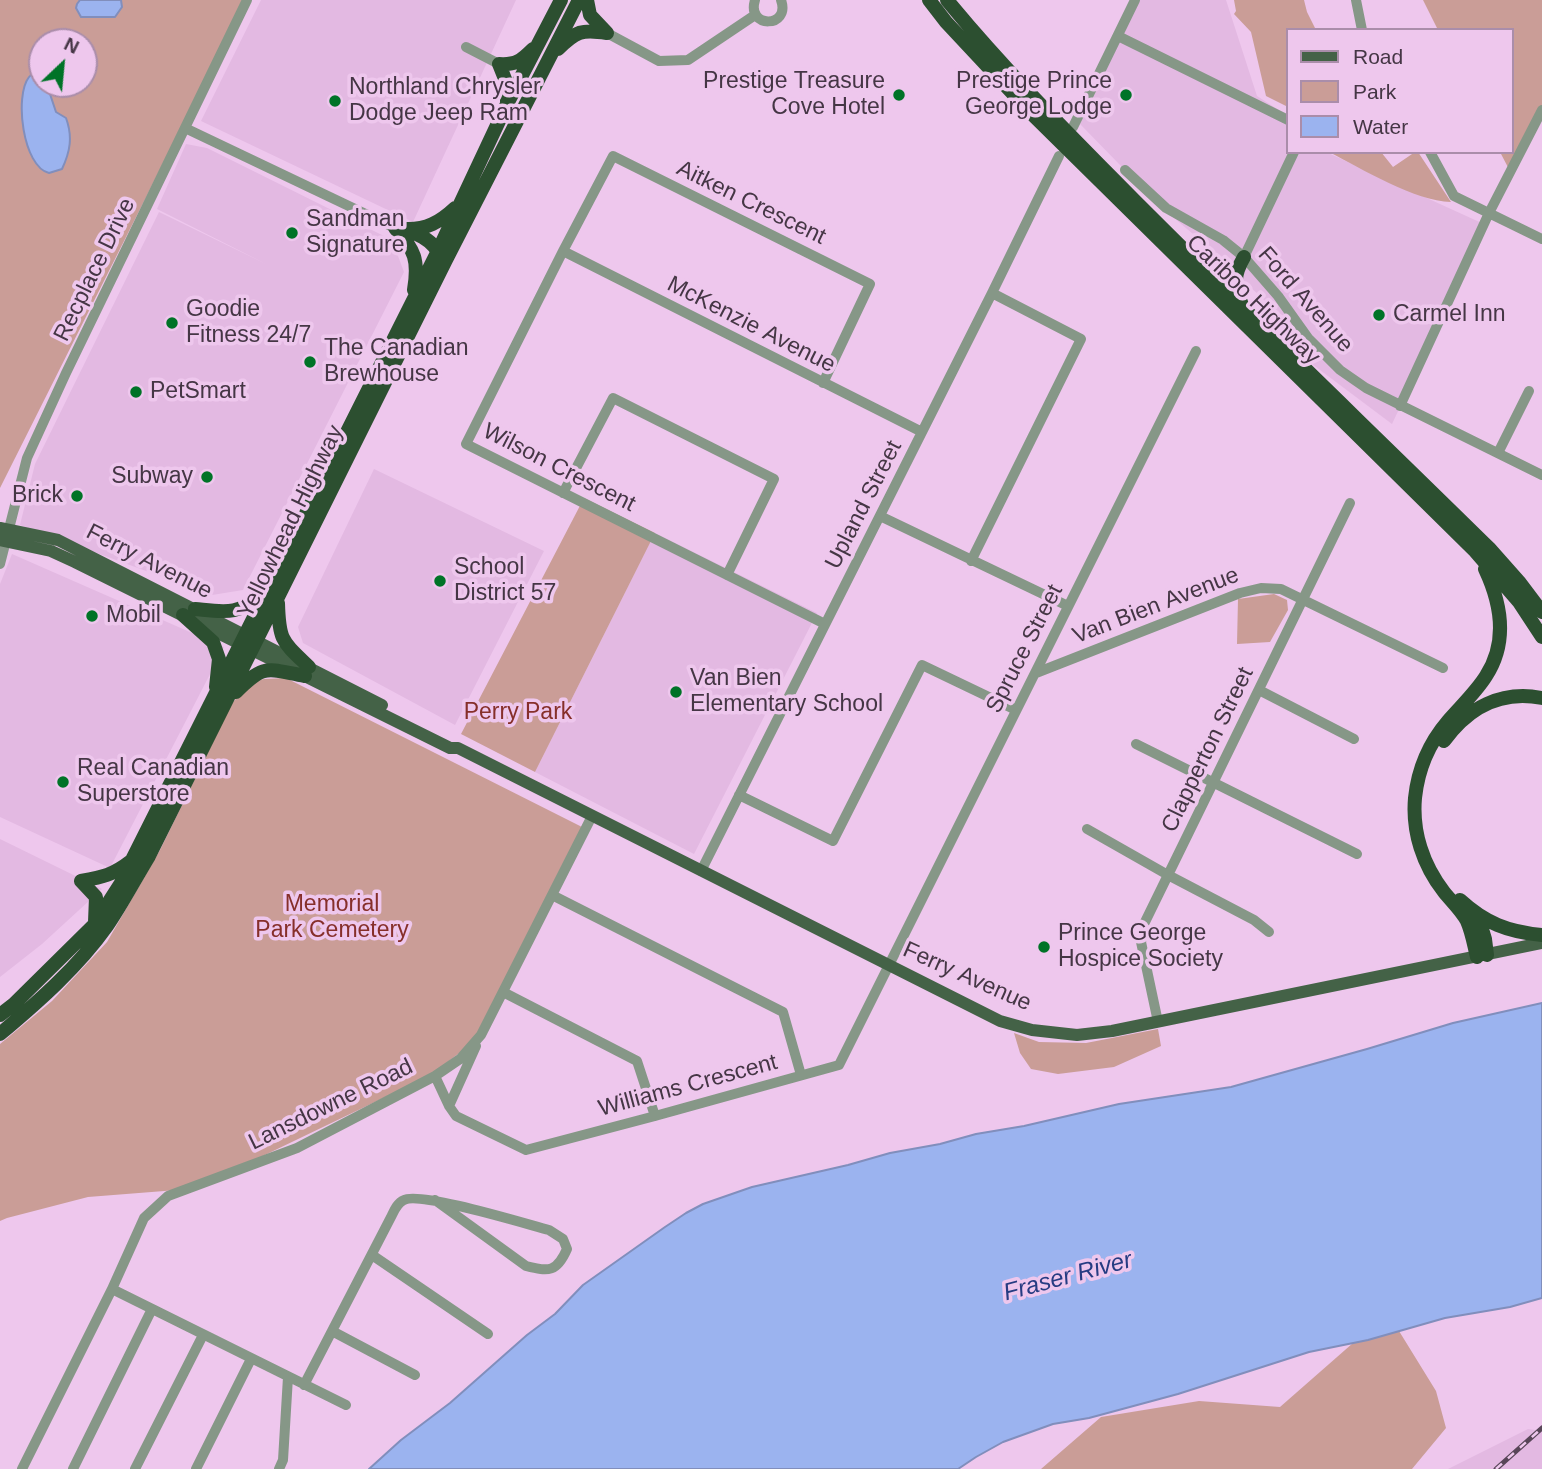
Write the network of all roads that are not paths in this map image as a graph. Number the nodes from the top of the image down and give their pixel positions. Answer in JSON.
{"nodes":[{"id":1,"x":247,"y":0,"type":"edge"},
{"id":2,"x":561,"y":0,"type":"edge"},
{"id":3,"x":579,"y":0,"type":"edge"},
{"id":4,"x":587,"y":0,"type":"edge"},
{"id":5,"x":755,"y":0,"type":"edge"},
{"id":6,"x":781,"y":0,"type":"edge"},
{"id":7,"x":929,"y":0,"type":"edge"},
{"id":8,"x":947,"y":0,"type":"edge"},
{"id":9,"x":1135,"y":0,"type":"edge"},
{"id":10,"x":1356,"y":0,"type":"edge"},
{"id":11,"x":755,"y":15,"type":"junction"},
{"id":12,"x":1362,"y":28,"type":"edge"},
{"id":13,"x":607,"y":33,"type":"junction"},
{"id":14,"x":1118,"y":36,"type":"junction"},
{"id":15,"x":539,"y":43,"type":"junction"},
{"id":16,"x":466,"y":47,"type":"dead end"},
{"id":17,"x":552,"y":55,"type":"junction"},
{"id":18,"x":499,"y":64,"type":"junction"},
{"id":19,"x":508,"y":104,"type":"junction"},
{"id":20,"x":1542,"y":110,"type":"edge"},
{"id":21,"x":1286,"y":119,"type":"edge"},
{"id":22,"x":1073,"y":127,"type":"dead end"},
{"id":23,"x":185,"y":128,"type":"junction"},
{"id":24,"x":1293,"y":154,"type":"edge"},
{"id":25,"x":1431,"y":154,"type":"edge"},
{"id":26,"x":1059,"y":156,"type":"dead end"},
{"id":27,"x":1125,"y":170,"type":"dead end"},
{"id":28,"x":462,"y":203,"type":"junction"},
{"id":29,"x":1489,"y":213,"type":"junction"},
{"id":30,"x":400,"y":228,"type":"junction"},
{"id":31,"x":1542,"y":239,"type":"edge"},
{"id":32,"x":438,"y":251,"type":"junction"},
{"id":33,"x":562,"y":251,"type":"junction"},
{"id":34,"x":1197,"y":263,"type":"junction"},
{"id":35,"x":1240,"y":263,"type":"junction"},
{"id":36,"x":430,"y":292,"type":"junction"},
{"id":37,"x":992,"y":293,"type":"junction"},
{"id":38,"x":411,"y":303,"type":"junction"},
{"id":39,"x":1244,"y":309,"type":"junction"},
{"id":40,"x":1196,"y":351,"type":"dead end"},
{"id":41,"x":823,"y":383,"type":"junction"},
{"id":42,"x":1529,"y":391,"type":"dead end"},
{"id":43,"x":1400,"y":406,"type":"junction"},
{"id":44,"x":922,"y":432,"type":"junction"},
{"id":45,"x":1497,"y":453,"type":"junction"},
{"id":46,"x":1542,"y":475,"type":"edge"},
{"id":47,"x":563,"y":493,"type":"junction"},
{"id":48,"x":1350,"y":503,"type":"dead end"},
{"id":49,"x":880,"y":516,"type":"junction"},
{"id":50,"x":4,"y":535,"type":"edge"},
{"id":51,"x":1474,"y":550,"type":"junction"},
{"id":52,"x":971,"y":561,"type":"junction"},
{"id":53,"x":0,"y":564,"type":"edge"},
{"id":54,"x":727,"y":575,"type":"junction"},
{"id":55,"x":270,"y":584,"type":"junction"},
{"id":56,"x":278,"y":599,"type":"junction"},
{"id":57,"x":1303,"y":599,"type":"junction"},
{"id":58,"x":1068,"y":606,"type":"junction"},
{"id":59,"x":189,"y":612,"type":"junction"},
{"id":60,"x":1542,"y":612,"type":"edge"},
{"id":61,"x":825,"y":624,"type":"junction"},
{"id":62,"x":1542,"y":636,"type":"edge"},
{"id":63,"x":249,"y":642,"type":"junction"},
{"id":64,"x":1443,"y":668,"type":"dead end"},
{"id":65,"x":307,"y":671,"type":"junction"},
{"id":66,"x":1036,"y":673,"type":"junction"},
{"id":67,"x":1259,"y":690,"type":"junction"},
{"id":68,"x":1542,"y":698,"type":"edge"},
{"id":69,"x":221,"y":699,"type":"junction"},
{"id":70,"x":1016,"y":710,"type":"junction"},
{"id":71,"x":1354,"y":738,"type":"dead end"},
{"id":72,"x":1136,"y":744,"type":"dead end"},
{"id":73,"x":1213,"y":783,"type":"junction"},
{"id":74,"x":740,"y":795,"type":"junction"},
{"id":75,"x":592,"y":816,"type":"junction"},
{"id":76,"x":1087,"y":829,"type":"dead end"},
{"id":77,"x":1357,"y":854,"type":"dead end"},
{"id":78,"x":132,"y":860,"type":"junction"},
{"id":79,"x":701,"y":871,"type":"junction"},
{"id":80,"x":1168,"y":875,"type":"junction"},
{"id":81,"x":552,"y":895,"type":"junction"},
{"id":82,"x":1478,"y":916,"type":"junction"},
{"id":83,"x":94,"y":925,"type":"junction"},
{"id":84,"x":1269,"y":932,"type":"dead end"},
{"id":85,"x":1542,"y":935,"type":"edge"},
{"id":86,"x":1542,"y":943,"type":"edge"},
{"id":87,"x":1482,"y":956,"type":"junction"},
{"id":88,"x":887,"y":965,"type":"junction"},
{"id":89,"x":503,"y":992,"type":"junction"},
{"id":90,"x":0,"y":1015,"type":"edge"},
{"id":91,"x":1158,"y":1022,"type":"junction"},
{"id":92,"x":0,"y":1034,"type":"edge"},
{"id":93,"x":481,"y":1035,"type":"junction"},
{"id":94,"x":801,"y":1075,"type":"junction"},
{"id":95,"x":435,"y":1076,"type":"junction"},
{"id":96,"x":449,"y":1106,"type":"junction"},
{"id":97,"x":655,"y":1116,"type":"junction"},
{"id":98,"x":435,"y":1200,"type":"junction"},
{"id":99,"x":372,"y":1255,"type":"junction"},
{"id":100,"x":112,"y":1289,"type":"junction"},
{"id":101,"x":152,"y":1309,"type":"junction"},
{"id":102,"x":332,"y":1331,"type":"junction"},
{"id":103,"x":488,"y":1334,"type":"dead end"},
{"id":104,"x":203,"y":1335,"type":"junction"},
{"id":105,"x":251,"y":1359,"type":"junction"},
{"id":106,"x":415,"y":1375,"type":"dead end"},
{"id":107,"x":288,"y":1377,"type":"junction"},
{"id":108,"x":304,"y":1385,"type":"junction"},
{"id":109,"x":346,"y":1405,"type":"dead end"},
{"id":110,"x":22,"y":1469,"type":"edge"},
{"id":111,"x":73,"y":1469,"type":"edge"},
{"id":112,"x":135,"y":1469,"type":"edge"},
{"id":113,"x":196,"y":1469,"type":"edge"},
{"id":114,"x":279,"y":1469,"type":"edge"}],
"edges":[{"from":1,"to":23,"type":"street","name":"Recplace Drive"},
{"from":2,"to":15,"type":"highway","name":"Yellowhead Highway"},
{"from":3,"to":17,"type":"highway","name":"Yellowhead Highway"},
{"from":4,"to":13,"type":"highway"},
{"from":5,"to":11,"type":"street"},
{"from":6,"to":11,"type":"street"},
{"from":7,"to":51,"type":"highway","name":"Cariboo Highway"},
{"from":8,"to":34,"type":"highway","name":"Cariboo Highway"},
{"from":9,"to":14,"type":"street"},
{"from":10,"to":12,"type":"street"},
{"from":11,"to":13,"type":"street"},
{"from":13,"to":17,"type":"highway"},
{"from":14,"to":21,"type":"street"},
{"from":14,"to":22,"type":"street"},
{"from":15,"to":18,"type":"highway"},
{"from":15,"to":19,"type":"highway","name":"Yellowhead Highway"},
{"from":16,"to":18,"type":"street"},
{"from":17,"to":36,"type":"highway","name":"Yellowhead Highway"},
{"from":18,"to":19,"type":"highway"},
{"from":19,"to":28,"type":"highway","name":"Yellowhead Highway"},
{"from":20,"to":29,"type":"street"},
{"from":23,"to":30,"type":"street"},
{"from":23,"to":50,"type":"street","name":"Recplace Drive"},
{"from":24,"to":35,"type":"street"},
{"from":25,"to":29,"type":"street"},
{"from":26,"to":37,"type":"street","name":"Upland Street"},
{"from":27,"to":35,"type":"street","name":"Ford Avenue"},
{"from":28,"to":30,"type":"highway"},
{"from":28,"to":32,"type":"highway","name":"Yellowhead Highway"},
{"from":29,"to":31,"type":"street"},
{"from":29,"to":43,"type":"street"},
{"from":30,"to":32,"type":"highway"},
{"from":30,"to":38,"type":"highway"},
{"from":32,"to":36,"type":"highway"},
{"from":32,"to":38,"type":"highway","name":"Yellowhead Highway"},
{"from":33,"to":41,"type":"street","name":"McKenzie Avenue"},
{"from":33,"to":41,"type":"street","name":"Aitken Crescent"},
{"from":33,"to":47,"type":"street","name":"Wilson Crescent"},
{"from":34,"to":35,"type":"highway"},
{"from":34,"to":39,"type":"highway","name":"Cariboo Highway"},
{"from":35,"to":39,"type":"highway"},
{"from":35,"to":43,"type":"street","name":"Ford Avenue"},
{"from":36,"to":56,"type":"highway","name":"Yellowhead Highway"},
{"from":37,"to":44,"type":"street","name":"Upland Street"},
{"from":37,"to":52,"type":"street"},
{"from":38,"to":55,"type":"highway","name":"Yellowhead Highway"},
{"from":39,"to":60,"type":"highway","name":"Cariboo Highway"},
{"from":40,"to":58,"type":"street","name":"Spruce Street"},
{"from":41,"to":44,"type":"street","name":"McKenzie Avenue"},
{"from":42,"to":45,"type":"street"},
{"from":43,"to":45,"type":"street","name":"Ford Avenue"},
{"from":44,"to":49,"type":"street","name":"Upland Street"},
{"from":45,"to":46,"type":"street","name":"Ford Avenue"},
{"from":47,"to":54,"type":"street","name":"Wilson Crescent"},
{"from":47,"to":54,"type":"street"},
{"from":48,"to":57,"type":"street","name":"Clapperton Street"},
{"from":49,"to":52,"type":"street"},
{"from":49,"to":61,"type":"street","name":"Upland Street"},
{"from":50,"to":53,"type":"street","name":"Recplace Drive"},
{"from":50,"to":59,"type":"main road","name":"Ferry Avenue"},
{"from":51,"to":62,"type":"highway","name":"Cariboo Highway"},
{"from":51,"to":87,"type":"highway"},
{"from":52,"to":58,"type":"street"},
{"from":54,"to":61,"type":"street","name":"Wilson Crescent"},
{"from":55,"to":59,"type":"highway"},
{"from":55,"to":63,"type":"highway","name":"Yellowhead Highway"},
{"from":56,"to":63,"type":"highway","name":"Yellowhead Highway"},
{"from":56,"to":65,"type":"highway"},
{"from":57,"to":64,"type":"street","name":"Van Bien Avenue"},
{"from":57,"to":66,"type":"street","name":"Van Bien Avenue"},
{"from":57,"to":67,"type":"street","name":"Clapperton Street"},
{"from":58,"to":66,"type":"street","name":"Spruce Street"},
{"from":59,"to":63,"type":"main road","name":"Ferry Avenue"},
{"from":59,"to":69,"type":"highway"},
{"from":61,"to":74,"type":"street","name":"Upland Street"},
{"from":63,"to":65,"type":"main road","name":"Ferry Avenue"},
{"from":63,"to":69,"type":"highway","name":"Yellowhead Highway"},
{"from":65,"to":69,"type":"highway"},
{"from":65,"to":75,"type":"main road","name":"Ferry Avenue"},
{"from":66,"to":70,"type":"street","name":"Spruce Street"},
{"from":67,"to":71,"type":"street"},
{"from":67,"to":73,"type":"street","name":"Clapperton Street"},
{"from":68,"to":82,"type":"highway"},
{"from":69,"to":78,"type":"highway","name":"Yellowhead Highway"},
{"from":69,"to":92,"type":"highway","name":"Yellowhead Highway"},
{"from":70,"to":74,"type":"street"},
{"from":70,"to":88,"type":"street","name":"Spruce Street"},
{"from":72,"to":73,"type":"street"},
{"from":73,"to":77,"type":"street"},
{"from":73,"to":80,"type":"street","name":"Clapperton Street"},
{"from":74,"to":79,"type":"street","name":"Upland Street"},
{"from":75,"to":79,"type":"main road","name":"Ferry Avenue"},
{"from":75,"to":81,"type":"street","name":"Lansdowne Road"},
{"from":76,"to":80,"type":"street"},
{"from":78,"to":83,"type":"highway","name":"Yellowhead Highway"},
{"from":78,"to":83,"type":"highway"},
{"from":79,"to":88,"type":"main road","name":"Ferry Avenue"},
{"from":80,"to":84,"type":"street"},
{"from":80,"to":91,"type":"street","name":"Clapperton Street"},
{"from":81,"to":89,"type":"street","name":"Lansdowne Road"},
{"from":81,"to":94,"type":"street"},
{"from":82,"to":85,"type":"highway"},
{"from":82,"to":87,"type":"highway"},
{"from":83,"to":90,"type":"highway","name":"Yellowhead Highway"},
{"from":86,"to":87,"type":"main road","name":"Ferry Avenue"},
{"from":87,"to":91,"type":"main road","name":"Ferry Avenue"},
{"from":88,"to":91,"type":"main road","name":"Ferry Avenue"},
{"from":88,"to":94,"type":"street","name":"Williams Crescent"},
{"from":89,"to":93,"type":"street","name":"Lansdowne Road"},
{"from":89,"to":97,"type":"street"},
{"from":93,"to":95,"type":"street","name":"Lansdowne Road"},
{"from":93,"to":96,"type":"street"},
{"from":94,"to":97,"type":"street","name":"Williams Crescent"},
{"from":95,"to":96,"type":"street","name":"Williams Crescent"},
{"from":95,"to":100,"type":"street","name":"Lansdowne Road"},
{"from":96,"to":97,"type":"street","name":"Williams Crescent"},
{"from":98,"to":98,"type":"street"},
{"from":98,"to":99,"type":"street"},
{"from":99,"to":102,"type":"street"},
{"from":99,"to":103,"type":"street"},
{"from":100,"to":101,"type":"street"},
{"from":100,"to":110,"type":"street","name":"Lansdowne Road"},
{"from":101,"to":104,"type":"street"},
{"from":101,"to":111,"type":"street"},
{"from":102,"to":106,"type":"street"},
{"from":102,"to":108,"type":"street"},
{"from":104,"to":105,"type":"street"},
{"from":104,"to":112,"type":"street"},
{"from":105,"to":107,"type":"street"},
{"from":105,"to":113,"type":"street"},
{"from":107,"to":108,"type":"street"},
{"from":107,"to":114,"type":"street"},
{"from":108,"to":109,"type":"street"}]}
